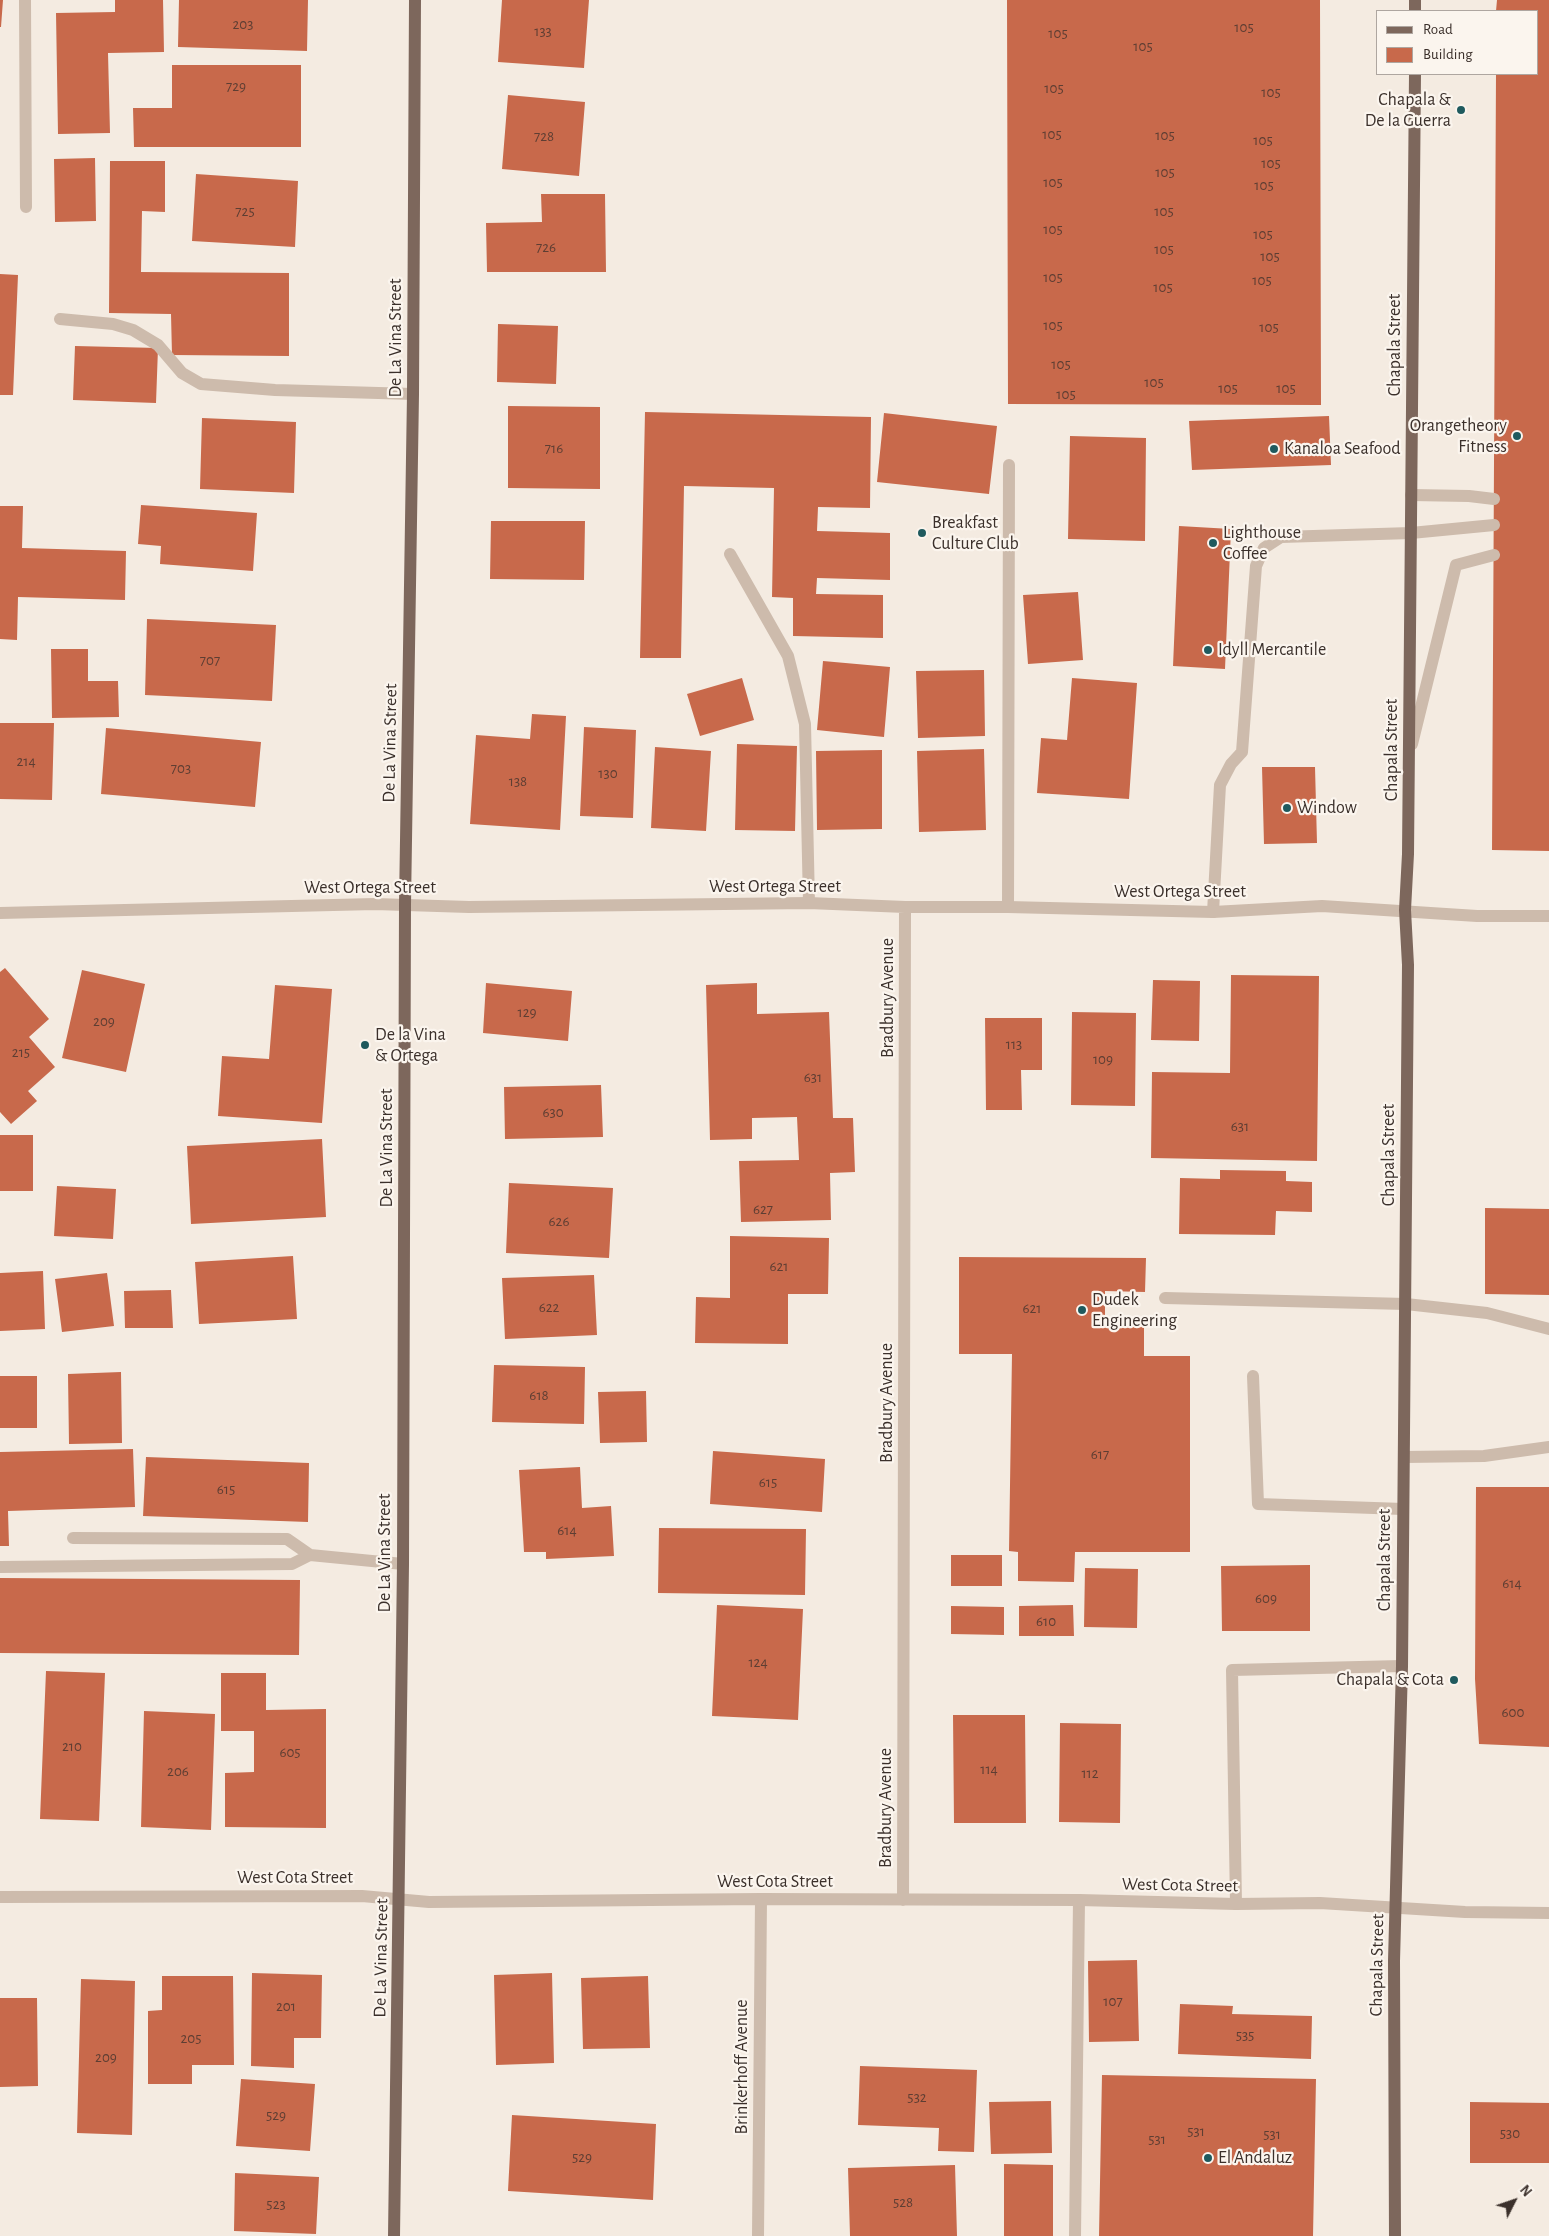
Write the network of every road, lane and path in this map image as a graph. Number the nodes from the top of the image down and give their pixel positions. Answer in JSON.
{"nodes":[{"id":1,"x":25,"y":0,"type":"edge"},
{"id":2,"x":415,"y":0,"type":"edge"},
{"id":3,"x":1414,"y":75,"type":"edge"},
{"id":4,"x":26,"y":207,"type":"dead end"},
{"id":5,"x":60,"y":319,"type":"dead end"},
{"id":6,"x":413,"y":394,"type":"junction"},
{"id":7,"x":1009,"y":465,"type":"dead end"},
{"id":8,"x":1411,"y":495,"type":"junction"},
{"id":9,"x":1494,"y":499,"type":"dead end"},
{"id":10,"x":1494,"y":525,"type":"dead end"},
{"id":11,"x":1411,"y":532,"type":"junction"},
{"id":12,"x":730,"y":554,"type":"dead end"},
{"id":13,"x":1494,"y":554,"type":"dead end"},
{"id":14,"x":1409,"y":754,"type":"junction"},
{"id":15,"x":809,"y":903,"type":"junction"},
{"id":16,"x":405,"y":904,"type":"junction"},
{"id":17,"x":905,"y":907,"type":"junction"},
{"id":18,"x":1008,"y":907,"type":"junction"},
{"id":19,"x":1406,"y":910,"type":"junction"},
{"id":20,"x":1213,"y":912,"type":"junction"},
{"id":21,"x":0,"y":913,"type":"edge"},
{"id":22,"x":1549,"y":916,"type":"edge"},
{"id":23,"x":1165,"y":1298,"type":"dead end"},
{"id":24,"x":1406,"y":1304,"type":"junction"},
{"id":25,"x":1549,"y":1329,"type":"edge"},
{"id":26,"x":1253,"y":1376,"type":"dead end"},
{"id":27,"x":1549,"y":1447,"type":"edge"},
{"id":28,"x":1404,"y":1457,"type":"junction"},
{"id":29,"x":1403,"y":1509,"type":"junction"},
{"id":30,"x":73,"y":1538,"type":"dead end"},
{"id":31,"x":310,"y":1555,"type":"junction"},
{"id":32,"x":403,"y":1564,"type":"junction"},
{"id":33,"x":0,"y":1568,"type":"edge"},
{"id":34,"x":1402,"y":1666,"type":"junction"},
{"id":35,"x":0,"y":1897,"type":"edge"},
{"id":36,"x":399,"y":1899,"type":"junction"},
{"id":37,"x":761,"y":1899,"type":"junction"},
{"id":38,"x":903,"y":1900,"type":"junction"},
{"id":39,"x":1079,"y":1900,"type":"junction"},
{"id":40,"x":1236,"y":1904,"type":"junction"},
{"id":41,"x":1395,"y":1908,"type":"junction"},
{"id":42,"x":1549,"y":1913,"type":"edge"},
{"id":43,"x":394,"y":2236,"type":"edge"},
{"id":44,"x":758,"y":2236,"type":"edge"},
{"id":45,"x":1075,"y":2236,"type":"edge"},
{"id":46,"x":1395,"y":2236,"type":"edge"}],
"edges":[{"from":1,"to":4,"type":"street"},
{"from":2,"to":6,"type":"main road","name":"De La Vina Street"},
{"from":3,"to":8,"type":"main road","name":"Chapala Street"},
{"from":5,"to":6,"type":"street"},
{"from":6,"to":16,"type":"main road","name":"De La Vina Street"},
{"from":7,"to":18,"type":"street"},
{"from":8,"to":9,"type":"street"},
{"from":8,"to":11,"type":"main road","name":"Chapala Street"},
{"from":10,"to":11,"type":"street"},
{"from":11,"to":14,"type":"main road","name":"Chapala Street"},
{"from":11,"to":20,"type":"street"},
{"from":12,"to":15,"type":"street"},
{"from":13,"to":14,"type":"street"},
{"from":14,"to":19,"type":"main road","name":"Chapala Street"},
{"from":15,"to":16,"type":"street","name":"West Ortega Street"},
{"from":15,"to":17,"type":"street","name":"West Ortega Street"},
{"from":16,"to":21,"type":"street","name":"West Ortega Street"},
{"from":16,"to":32,"type":"main road","name":"De La Vina Street"},
{"from":17,"to":18,"type":"street","name":"West Ortega Street"},
{"from":17,"to":38,"type":"street","name":"Bradbury Avenue"},
{"from":18,"to":20,"type":"street","name":"West Ortega Street"},
{"from":19,"to":20,"type":"street","name":"West Ortega Street"},
{"from":19,"to":22,"type":"street","name":"West Ortega Street"},
{"from":19,"to":24,"type":"main road","name":"Chapala Street"},
{"from":23,"to":24,"type":"street"},
{"from":24,"to":25,"type":"street"},
{"from":24,"to":28,"type":"main road","name":"Chapala Street"},
{"from":26,"to":29,"type":"street"},
{"from":27,"to":28,"type":"street"},
{"from":28,"to":29,"type":"main road","name":"Chapala Street"},
{"from":29,"to":34,"type":"main road","name":"Chapala Street"},
{"from":30,"to":31,"type":"street"},
{"from":31,"to":32,"type":"street"},
{"from":31,"to":33,"type":"street"},
{"from":32,"to":36,"type":"main road","name":"De La Vina Street"},
{"from":34,"to":40,"type":"street"},
{"from":34,"to":41,"type":"main road","name":"Chapala Street"},
{"from":35,"to":36,"type":"street","name":"West Cota Street"},
{"from":36,"to":37,"type":"street","name":"West Cota Street"},
{"from":36,"to":43,"type":"main road","name":"De La Vina Street"},
{"from":37,"to":38,"type":"street","name":"West Cota Street"},
{"from":37,"to":44,"type":"street","name":"Brinkerhoff Avenue"},
{"from":38,"to":39,"type":"street","name":"West Cota Street"},
{"from":39,"to":40,"type":"street","name":"West Cota Street"},
{"from":39,"to":45,"type":"street"},
{"from":40,"to":41,"type":"street","name":"West Cota Street"},
{"from":41,"to":42,"type":"street","name":"West Cota Street"},
{"from":41,"to":46,"type":"main road","name":"Chapala Street"}]}
